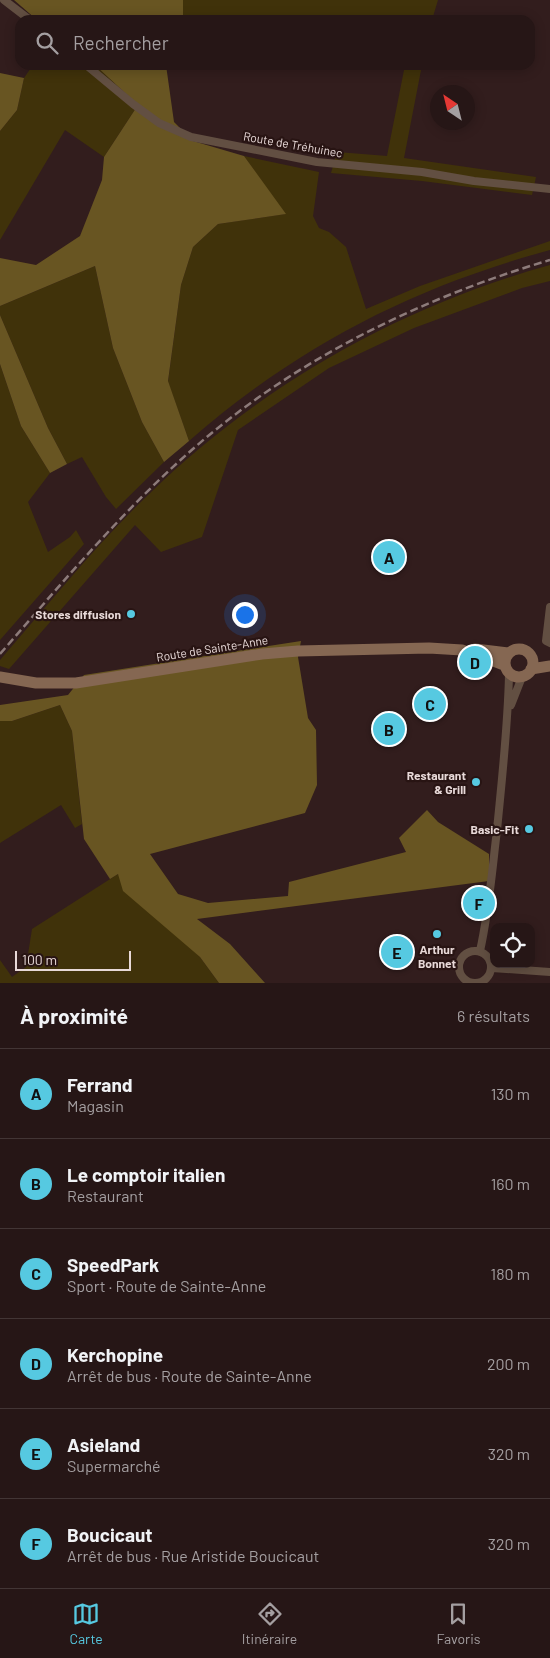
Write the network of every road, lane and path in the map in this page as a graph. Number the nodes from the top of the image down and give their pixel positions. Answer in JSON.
{"nodes":[{"id":1,"x":4,"y":0,"type":"edge"},
{"id":2,"x":24,"y":15,"type":"edge"},
{"id":3,"x":92,"y":70,"type":"edge"},
{"id":4,"x":550,"y":189,"type":"edge"},
{"id":5,"x":550,"y":607,"type":"edge"},
{"id":6,"x":550,"y":643,"type":"edge"},
{"id":7,"x":430,"y":648,"type":"junction"},
{"id":8,"x":508,"y":653,"type":"junction"},
{"id":9,"x":531,"y":656,"type":"junction"},
{"id":10,"x":550,"y":658,"type":"edge"},
{"id":11,"x":550,"y":666,"type":"edge"},
{"id":12,"x":531,"y":669,"type":"junction"},
{"id":13,"x":507,"y":670,"type":"junction"},
{"id":14,"x":0,"y":677,"type":"edge"},
{"id":15,"x":522,"y":677,"type":"junction"},
{"id":16,"x":508,"y":712,"type":"junction"},
{"id":17,"x":480,"y":952,"type":"junction"},
{"id":18,"x":490,"y":961,"type":"edge"},
{"id":19,"x":492,"y":968,"type":"joint"},
{"id":20,"x":550,"y":972,"type":"edge"},
{"id":21,"x":473,"y":983,"type":"edge"}],
"edges":[{"from":1,"to":2,"type":"street"},
{"from":3,"to":4,"type":"street","name":"Route de Tréhuinec"},
{"from":5,"to":6,"type":"street"},
{"from":7,"to":8,"type":"main road","name":"Route de Sainte-Anne"},
{"from":7,"to":13,"type":"main road","name":"Route de Sainte-Anne"},
{"from":7,"to":14,"type":"main road","name":"Route de Sainte-Anne"},
{"from":8,"to":9,"type":"main road"},
{"from":8,"to":13,"type":"main road"},
{"from":9,"to":10,"type":"main road"},
{"from":9,"to":12,"type":"main road"},
{"from":11,"to":12,"type":"main road"},
{"from":12,"to":15,"type":"main road"},
{"from":13,"to":15,"type":"main road"},
{"from":13,"to":16,"type":"street"},
{"from":15,"to":16,"type":"street"},
{"from":16,"to":17,"type":"street"},
{"from":17,"to":18,"type":"street"},
{"from":17,"to":21,"type":"street"},
{"from":19,"to":20,"type":"street"},
{"from":19,"to":21,"type":"street"}]}
